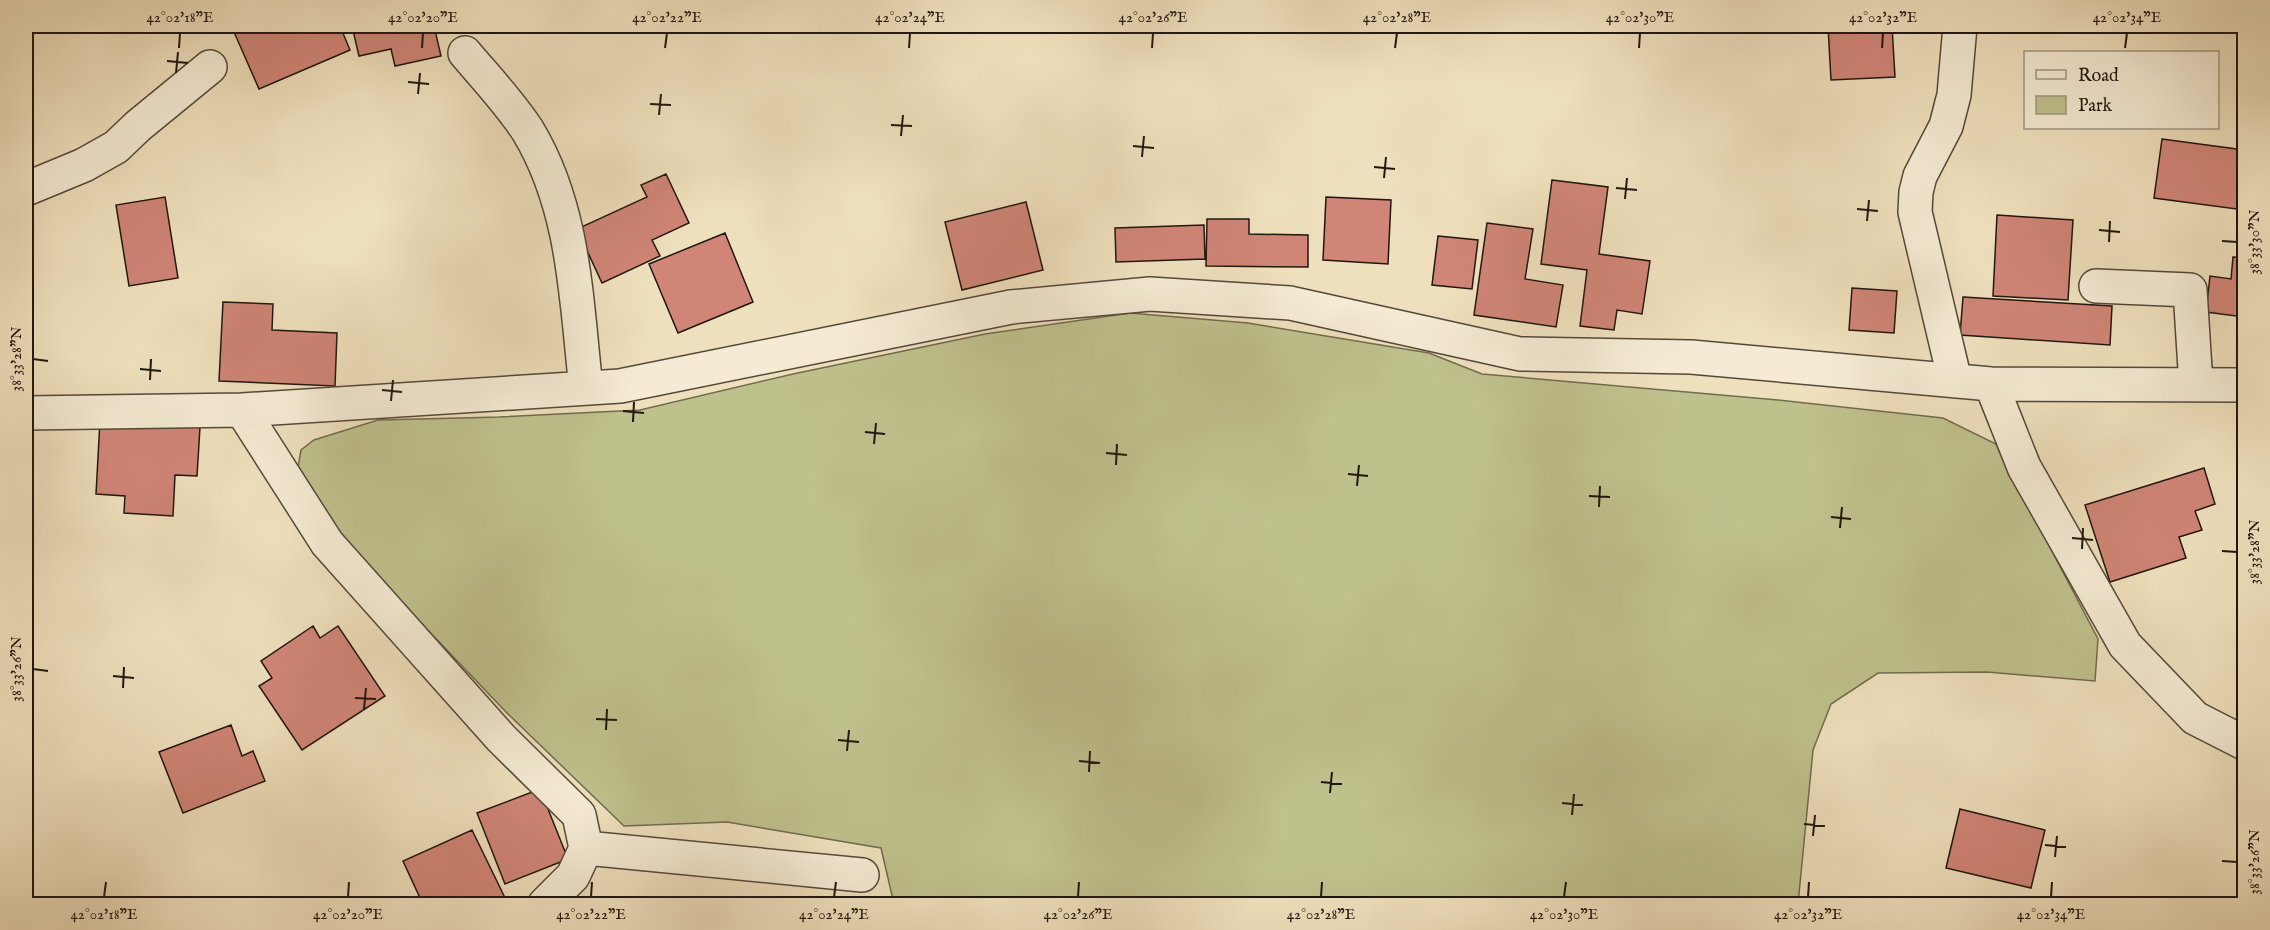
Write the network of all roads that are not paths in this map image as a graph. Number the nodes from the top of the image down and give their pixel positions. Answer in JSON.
{"nodes":[{"id":1,"x":1960,"y":26,"type":"edge"},
{"id":2,"x":465,"y":53,"type":"dead end"},
{"id":3,"x":210,"y":67,"type":"dead end"},
{"id":4,"x":26,"y":189,"type":"edge"},
{"id":5,"x":2096,"y":286,"type":"dead end"},
{"id":6,"x":1954,"y":381,"type":"junction"},
{"id":7,"x":1991,"y":384,"type":"junction"},
{"id":8,"x":2196,"y":385,"type":"junction"},
{"id":9,"x":2244,"y":385,"type":"edge"},
{"id":10,"x":586,"y":388,"type":"junction"},
{"id":11,"x":242,"y":410,"type":"junction"},
{"id":12,"x":26,"y":413,"type":"edge"},
{"id":13,"x":2244,"y":743,"type":"edge"},
{"id":14,"x":586,"y":848,"type":"junction"},
{"id":15,"x":862,"y":875,"type":"dead end"},
{"id":16,"x":545,"y":904,"type":"edge"}],
"edges":[{"from":1,"to":6,"type":"street"},
{"from":2,"to":10,"type":"street"},
{"from":3,"to":4,"type":"street"},
{"from":5,"to":8,"type":"street"},
{"from":6,"to":7,"type":"street"},
{"from":6,"to":10,"type":"street"},
{"from":7,"to":8,"type":"street"},
{"from":7,"to":13,"type":"street"},
{"from":8,"to":9,"type":"street"},
{"from":10,"to":11,"type":"street"},
{"from":11,"to":12,"type":"street"},
{"from":11,"to":14,"type":"street"},
{"from":14,"to":15,"type":"street"},
{"from":14,"to":16,"type":"street"}]}
